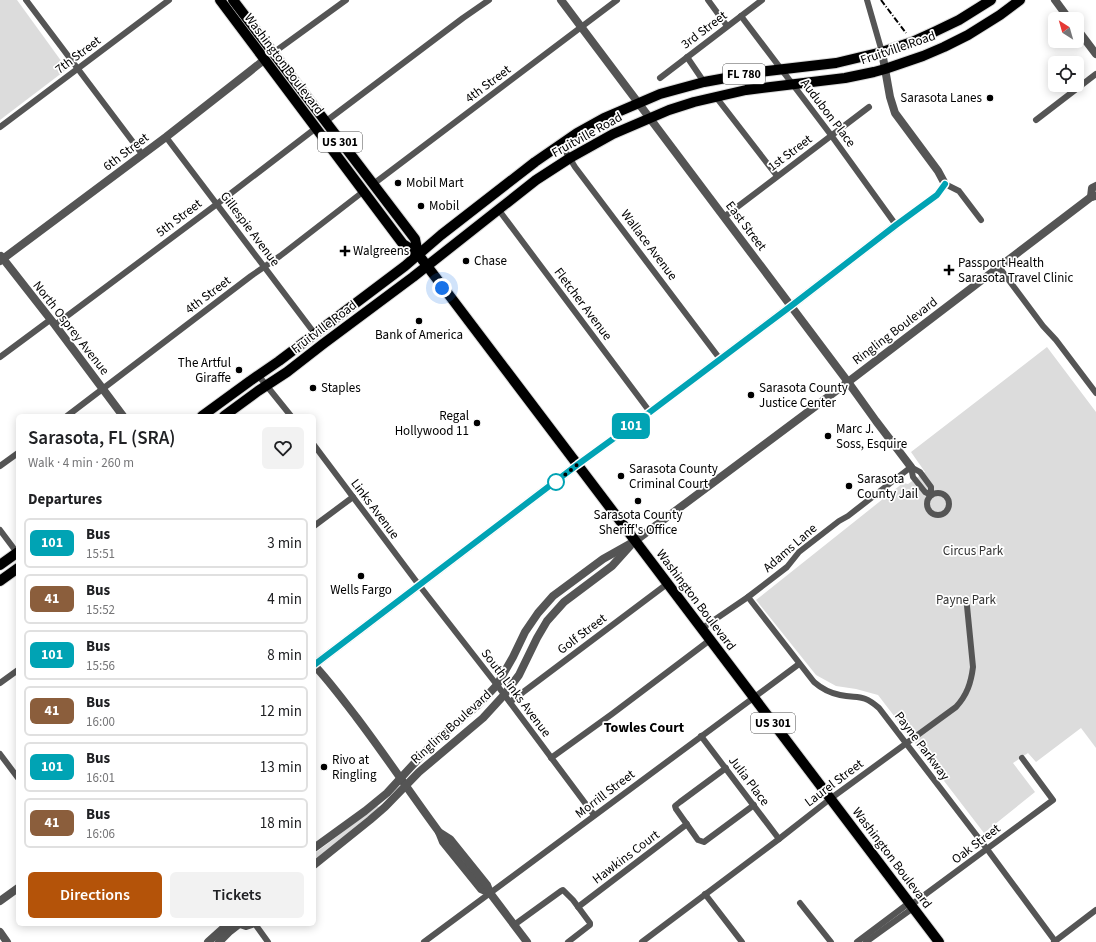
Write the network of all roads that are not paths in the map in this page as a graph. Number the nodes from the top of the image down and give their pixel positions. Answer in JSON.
{"nodes":[{"id":1,"x":26,"y":0,"type":"edge"},
{"id":2,"x":169,"y":0,"type":"edge"},
{"id":3,"x":220,"y":0,"type":"edge"},
{"id":4,"x":233,"y":0,"type":"edge"},
{"id":5,"x":346,"y":0,"type":"edge"},
{"id":6,"x":489,"y":0,"type":"edge"},
{"id":7,"x":561,"y":0,"type":"edge"},
{"id":8,"x":617,"y":0,"type":"edge"},
{"id":9,"x":708,"y":0,"type":"edge"},
{"id":10,"x":762,"y":0,"type":"edge"},
{"id":11,"x":867,"y":0,"type":"edge"},
{"id":12,"x":991,"y":0,"type":"edge"},
{"id":13,"x":1020,"y":0,"type":"edge"},
{"id":14,"x":1055,"y":0,"type":"edge"},
{"id":15,"x":1064,"y":12,"type":"edge"},
{"id":16,"x":741,"y":16,"type":"junction"},
{"id":17,"x":728,"y":26,"type":"junction"},
{"id":18,"x":581,"y":27,"type":"junction"},
{"id":19,"x":1084,"y":38,"type":"edge"},
{"id":20,"x":882,"y":52,"type":"junction"},
{"id":21,"x":273,"y":53,"type":"junction"},
{"id":22,"x":1096,"y":54,"type":"edge"},
{"id":23,"x":687,"y":57,"type":"junction"},
{"id":24,"x":264,"y":60,"type":"junction"},
{"id":25,"x":885,"y":68,"type":"junction"},
{"id":26,"x":77,"y":69,"type":"junction"},
{"id":27,"x":782,"y":70,"type":"junction"},
{"id":28,"x":275,"y":74,"type":"junction"},
{"id":29,"x":1096,"y":74,"type":"edge"},
{"id":30,"x":660,"y":78,"type":"dead end"},
{"id":31,"x":704,"y":82,"type":"junction"},
{"id":32,"x":793,"y":84,"type":"junction"},
{"id":33,"x":716,"y":97,"type":"junction"},
{"id":34,"x":638,"y":104,"type":"junction"},
{"id":35,"x":869,"y":107,"type":"dead end"},
{"id":36,"x":649,"y":118,"type":"junction"},
{"id":37,"x":1036,"y":120,"type":"dead end"},
{"id":38,"x":325,"y":122,"type":"junction"},
{"id":39,"x":0,"y":127,"type":"edge"},
{"id":40,"x":316,"y":128,"type":"junction"},
{"id":41,"x":831,"y":135,"type":"junction"},
{"id":42,"x":166,"y":137,"type":"junction"},
{"id":43,"x":561,"y":144,"type":"junction"},
{"id":44,"x":142,"y":154,"type":"junction"},
{"id":45,"x":570,"y":158,"type":"junction"},
{"id":46,"x":777,"y":176,"type":"junction"},
{"id":47,"x":372,"y":184,"type":"junction"},
{"id":48,"x":945,"y":184,"type":"junction"},
{"id":49,"x":1096,"y":186,"type":"edge"},
{"id":50,"x":364,"y":191,"type":"junction"},
{"id":51,"x":1093,"y":196,"type":"edge"},
{"id":52,"x":217,"y":204,"type":"junction"},
{"id":53,"x":498,"y":209,"type":"junction"},
{"id":54,"x":724,"y":217,"type":"junction"},
{"id":55,"x":981,"y":220,"type":"dead end"},
{"id":56,"x":896,"y":225,"type":"junction"},
{"id":57,"x":418,"y":254,"type":"junction"},
{"id":58,"x":1,"y":259,"type":"edge"},
{"id":59,"x":426,"y":266,"type":"junction"},
{"id":60,"x":264,"y":267,"type":"junction"},
{"id":61,"x":999,"y":268,"type":"junction"},
{"id":62,"x":791,"y":306,"type":"junction"},
{"id":63,"x":52,"y":323,"type":"junction"},
{"id":64,"x":316,"y":334,"type":"junction"},
{"id":65,"x":0,"y":357,"type":"edge"},
{"id":66,"x":720,"y":359,"type":"junction"},
{"id":67,"x":258,"y":375,"type":"junction"},
{"id":68,"x":848,"y":382,"type":"junction"},
{"id":69,"x":267,"y":385,"type":"junction"},
{"id":70,"x":103,"y":389,"type":"junction"},
{"id":71,"x":1096,"y":393,"type":"edge"},
{"id":72,"x":650,"y":412,"type":"junction"},
{"id":73,"x":70,"y":414,"type":"edge"},
{"id":74,"x":122,"y":414,"type":"edge"},
{"id":75,"x":205,"y":414,"type":"edge"},
{"id":76,"x":227,"y":414,"type":"edge"},
{"id":77,"x":289,"y":414,"type":"edge"},
{"id":78,"x":316,"y":448,"type":"edge"},
{"id":79,"x":16,"y":454,"type":"edge"},
{"id":80,"x":577,"y":465,"type":"junction"},
{"id":81,"x":0,"y":466,"type":"edge"},
{"id":82,"x":911,"y":467,"type":"junction"},
{"id":83,"x":931,"y":495,"type":"dead end"},
{"id":84,"x":353,"y":497,"type":"junction"},
{"id":85,"x":316,"y":525,"type":"edge"},
{"id":86,"x":0,"y":530,"type":"edge"},
{"id":87,"x":635,"y":541,"type":"junction"},
{"id":88,"x":16,"y":550,"type":"edge"},
{"id":89,"x":16,"y":554,"type":"edge"},
{"id":90,"x":0,"y":565,"type":"edge"},
{"id":91,"x":16,"y":569,"type":"edge"},
{"id":92,"x":0,"y":581,"type":"edge"},
{"id":93,"x":667,"y":584,"type":"junction"},
{"id":94,"x":419,"y":585,"type":"junction"},
{"id":95,"x":748,"y":597,"type":"junction"},
{"id":96,"x":967,"y":606,"type":"dead end"},
{"id":97,"x":702,"y":629,"type":"junction"},
{"id":98,"x":710,"y":640,"type":"junction"},
{"id":99,"x":316,"y":663,"type":"edge"},
{"id":100,"x":799,"y":664,"type":"junction"},
{"id":101,"x":316,"y":667,"type":"edge"},
{"id":102,"x":16,"y":671,"type":"edge"},
{"id":103,"x":0,"y":683,"type":"edge"},
{"id":104,"x":497,"y":685,"type":"junction"},
{"id":105,"x":504,"y":695,"type":"junction"},
{"id":106,"x":753,"y":697,"type":"junction"},
{"id":107,"x":510,"y":702,"type":"junction"},
{"id":108,"x":701,"y":736,"type":"junction"},
{"id":109,"x":906,"y":743,"type":"junction"},
{"id":110,"x":0,"y":754,"type":"edge"},
{"id":111,"x":551,"y":758,"type":"junction"},
{"id":112,"x":1022,"y":758,"type":"dead end"},
{"id":113,"x":726,"y":768,"type":"junction"},
{"id":114,"x":16,"y":775,"type":"edge"},
{"id":115,"x":399,"y":778,"type":"junction"},
{"id":116,"x":405,"y":786,"type":"junction"},
{"id":117,"x":830,"y":799,"type":"junction"},
{"id":118,"x":754,"y":805,"type":"junction"},
{"id":119,"x":594,"y":815,"type":"junction"},
{"id":120,"x":687,"y":824,"type":"junction"},
{"id":121,"x":779,"y":839,"type":"junction"},
{"id":122,"x":316,"y":844,"type":"edge"},
{"id":123,"x":987,"y":849,"type":"junction"},
{"id":124,"x":316,"y":863,"type":"edge"},
{"id":125,"x":16,"y":890,"type":"edge"},
{"id":126,"x":490,"y":893,"type":"junction"},
{"id":127,"x":705,"y":894,"type":"junction"},
{"id":128,"x":0,"y":902,"type":"edge"},
{"id":129,"x":800,"y":903,"type":"dead end"},
{"id":130,"x":911,"y":905,"type":"junction"},
{"id":131,"x":578,"y":907,"type":"junction"},
{"id":132,"x":1096,"y":910,"type":"edge"},
{"id":133,"x":514,"y":925,"type":"junction"},
{"id":134,"x":226,"y":926,"type":"edge"},
{"id":135,"x":237,"y":926,"type":"edge"},
{"id":136,"x":257,"y":926,"type":"edge"},
{"id":137,"x":0,"y":932,"type":"edge"},
{"id":138,"x":651,"y":939,"type":"edge"},
{"id":139,"x":7,"y":942,"type":"edge"},
{"id":140,"x":208,"y":942,"type":"edge"},
{"id":141,"x":219,"y":942,"type":"edge"},
{"id":142,"x":268,"y":942,"type":"edge"},
{"id":143,"x":424,"y":942,"type":"edge"},
{"id":144,"x":527,"y":942,"type":"edge"},
{"id":145,"x":568,"y":942,"type":"edge"},
{"id":146,"x":642,"y":942,"type":"edge"},
{"id":147,"x":742,"y":942,"type":"edge"},
{"id":148,"x":831,"y":942,"type":"edge"},
{"id":149,"x":857,"y":942,"type":"edge"},
{"id":150,"x":866,"y":942,"type":"edge"},
{"id":151,"x":939,"y":942,"type":"edge"},
{"id":152,"x":1054,"y":942,"type":"edge"}],
"edges":[{"from":1,"to":26,"type":"street"},
{"from":2,"to":26,"type":"street","name":"7th Street"},
{"from":3,"to":24,"type":"main road","name":"Washington Boulevard","number":"US 301"},
{"from":4,"to":21,"type":"main road","name":"Washington Boulevard","number":"US 301"},
{"from":5,"to":21,"type":"street"},
{"from":6,"to":38,"type":"street"},
{"from":7,"to":18,"type":"street","name":"East Street"},
{"from":8,"to":18,"type":"street","name":"4th Street"},
{"from":9,"to":17,"type":"street"},
{"from":10,"to":16,"type":"street","name":"3rd Street"},
{"from":11,"to":20,"type":"street"},
{"from":12,"to":20,"type":"main road","name":"Fruitville Road","number":"FL 780"},
{"from":13,"to":25,"type":"main road","name":"Fruitville Road","number":"FL 780"},
{"from":14,"to":15,"type":"street"},
{"from":16,"to":17,"type":"street","name":"3rd Street"},
{"from":16,"to":27,"type":"street","name":"Audubon Place"},
{"from":17,"to":23,"type":"street","name":"3rd Street"},
{"from":18,"to":34,"type":"street","name":"East Street"},
{"from":18,"to":47,"type":"street","name":"4th Street"},
{"from":19,"to":22,"type":"street"},
{"from":20,"to":25,"type":"street"},
{"from":20,"to":27,"type":"main road","name":"Fruitville Road","number":"FL 780"},
{"from":21,"to":38,"type":"main road","name":"Washington Boulevard","number":"US 301"},
{"from":23,"to":30,"type":"street","name":"3rd Street"},
{"from":23,"to":31,"type":"street"},
{"from":24,"to":28,"type":"main road","name":"Washington Boulevard","number":"US 301"},
{"from":24,"to":42,"type":"street","name":"6th Street"},
{"from":25,"to":32,"type":"main road","name":"Fruitville Road","number":"FL 780"},
{"from":25,"to":48,"type":"street"},
{"from":26,"to":39,"type":"street","name":"7th Street"},
{"from":26,"to":44,"type":"street"},
{"from":27,"to":31,"type":"main road","name":"Fruitville Road","number":"FL 780"},
{"from":27,"to":32,"type":"street","name":"Audubon Place"},
{"from":28,"to":38,"type":"main road"},
{"from":28,"to":40,"type":"main road","name":"Washington Boulevard","number":"US 301"},
{"from":29,"to":37,"type":"street"},
{"from":31,"to":34,"type":"main road","name":"Fruitville Road","number":"FL 780"},
{"from":32,"to":33,"type":"main road","name":"Fruitville Road","number":"FL 780"},
{"from":32,"to":41,"type":"street","name":"Audubon Place"},
{"from":33,"to":36,"type":"main road","name":"Fruitville Road","number":"FL 780"},
{"from":33,"to":46,"type":"street"},
{"from":34,"to":36,"type":"street","name":"East Street"},
{"from":34,"to":43,"type":"main road","name":"Fruitville Road","number":"FL 780"},
{"from":35,"to":41,"type":"street","name":"1st Street"},
{"from":36,"to":45,"type":"main road","name":"Fruitville Road","number":"FL 780"},
{"from":36,"to":54,"type":"street","name":"East Street"},
{"from":38,"to":47,"type":"main road","name":"Washington Boulevard","number":"US 301"},
{"from":40,"to":50,"type":"main road","name":"Washington Boulevard","number":"US 301"},
{"from":40,"to":52,"type":"street","name":"5th Street"},
{"from":41,"to":46,"type":"street","name":"1st Street"},
{"from":41,"to":56,"type":"street","name":"Audubon Place"},
{"from":42,"to":44,"type":"street","name":"6th Street"},
{"from":42,"to":52,"type":"street","name":"Gillespie Avenue"},
{"from":43,"to":45,"type":"street","name":"Wallace Avenue"},
{"from":43,"to":57,"type":"main road","name":"Fruitville Road","number":"FL 780"},
{"from":44,"to":58,"type":"street","name":"6th Street"},
{"from":45,"to":53,"type":"main road","name":"Fruitville Road","number":"FL 780"},
{"from":45,"to":66,"type":"street","name":"Wallace Avenue"},
{"from":46,"to":54,"type":"street","name":"1st Street"},
{"from":47,"to":57,"type":"main road","name":"Washington Boulevard","number":"US 301"},
{"from":48,"to":55,"type":"street"},
{"from":48,"to":56,"type":"street"},
{"from":49,"to":51,"type":"street","name":"Ringling Boulevard"},
{"from":50,"to":57,"type":"main road","name":"Washington Boulevard","number":"US 301"},
{"from":50,"to":60,"type":"street","name":"4th Street"},
{"from":51,"to":61,"type":"street","name":"Ringling Boulevard"},
{"from":52,"to":60,"type":"street","name":"Gillespie Avenue"},
{"from":52,"to":63,"type":"street","name":"5th Street"},
{"from":53,"to":59,"type":"main road","name":"Fruitville Road","number":"FL 780"},
{"from":53,"to":72,"type":"street","name":"Fletcher Avenue"},
{"from":54,"to":62,"type":"street","name":"East Street"},
{"from":56,"to":62,"type":"street"},
{"from":57,"to":59,"type":"main road","name":"Washington Boulevard","number":"US 301"},
{"from":57,"to":64,"type":"main road","name":"Fruitville Road"},
{"from":58,"to":63,"type":"street","name":"North Osprey Avenue"},
{"from":59,"to":69,"type":"main road","name":"Fruitville Road"},
{"from":59,"to":80,"type":"main road","name":"Washington Boulevard","number":"US 301"},
{"from":60,"to":64,"type":"street","name":"Gillespie Avenue"},
{"from":60,"to":70,"type":"street","name":"4th Street"},
{"from":61,"to":68,"type":"street","name":"Ringling Boulevard"},
{"from":61,"to":71,"type":"street"},
{"from":62,"to":66,"type":"street"},
{"from":62,"to":68,"type":"street","name":"East Street"},
{"from":63,"to":65,"type":"street","name":"5th Street"},
{"from":63,"to":70,"type":"street","name":"North Osprey Avenue"},
{"from":64,"to":67,"type":"main road","name":"Fruitville Road"},
{"from":66,"to":72,"type":"street"},
{"from":67,"to":69,"type":"street"},
{"from":67,"to":75,"type":"main road","name":"Fruitville Road"},
{"from":68,"to":82,"type":"street","name":"East Street"},
{"from":68,"to":87,"type":"street","name":"Ringling Boulevard"},
{"from":69,"to":76,"type":"main road","name":"Fruitville Road"},
{"from":69,"to":77,"type":"street"},
{"from":70,"to":73,"type":"street","name":"4th Street"},
{"from":70,"to":74,"type":"street","name":"North Osprey Avenue"},
{"from":72,"to":80,"type":"street"},
{"from":78,"to":84,"type":"street","name":"Links Avenue"},
{"from":79,"to":81,"type":"street"},
{"from":80,"to":87,"type":"main road","name":"Washington Boulevard","number":"US 301"},
{"from":80,"to":94,"type":"street"},
{"from":82,"to":83,"type":"street","name":"East Street"},
{"from":82,"to":95,"type":"street","name":"Adams Lane"},
{"from":84,"to":85,"type":"street"},
{"from":84,"to":94,"type":"street","name":"Links Avenue"},
{"from":86,"to":88,"type":"street"},
{"from":87,"to":93,"type":"main road","name":"Washington Boulevard","number":"US 301"},
{"from":87,"to":104,"type":"street","name":"Ringling Boulevard"},
{"from":87,"to":105,"type":"street","name":"Ringling Boulevard"},
{"from":89,"to":90,"type":"main road"},
{"from":91,"to":92,"type":"main road"},
{"from":93,"to":97,"type":"main road","name":"Washington Boulevard","number":"US 301"},
{"from":93,"to":107,"type":"street","name":"Golf Street"},
{"from":94,"to":99,"type":"street"},
{"from":94,"to":104,"type":"street","name":"South Links Avenue"},
{"from":95,"to":97,"type":"street","name":"Adams Lane"},
{"from":95,"to":100,"type":"street","name":"Payne Parkway"},
{"from":96,"to":109,"type":"street","name":"Laurel Street"},
{"from":97,"to":98,"type":"main road","name":"Washington Boulevard","number":"US 301"},
{"from":98,"to":106,"type":"main road","name":"Washington Boulevard","number":"US 301"},
{"from":98,"to":111,"type":"street"},
{"from":100,"to":106,"type":"street","name":"Morrill Street"},
{"from":100,"to":109,"type":"street","name":"Payne Parkway"},
{"from":101,"to":115,"type":"street"},
{"from":102,"to":103,"type":"street"},
{"from":104,"to":105,"type":"street","name":"South Links Avenue"},
{"from":104,"to":115,"type":"street","name":"Ringling Boulevard"},
{"from":105,"to":107,"type":"street","name":"South Links Avenue"},
{"from":105,"to":116,"type":"street","name":"Ringling Boulevard"},
{"from":106,"to":108,"type":"street","name":"Morrill Street"},
{"from":106,"to":117,"type":"main road","name":"Washington Boulevard","number":"US 301"},
{"from":107,"to":111,"type":"street","name":"South Links Avenue"},
{"from":108,"to":113,"type":"street","name":"Julia Place"},
{"from":108,"to":119,"type":"street","name":"Morrill Street"},
{"from":109,"to":117,"type":"street","name":"Laurel Street"},
{"from":109,"to":123,"type":"street","name":"Payne Parkway"},
{"from":110,"to":114,"type":"street"},
{"from":111,"to":119,"type":"street","name":"South Links Avenue"},
{"from":112,"to":123,"type":"street","name":"Oak Street"},
{"from":113,"to":118,"type":"street","name":"Julia Place"},
{"from":113,"to":120,"type":"street"},
{"from":115,"to":116,"type":"street"},
{"from":115,"to":122,"type":"street","name":"Ringling Boulevard"},
{"from":116,"to":124,"type":"street","name":"Ringling Boulevard"},
{"from":116,"to":126,"type":"street"},
{"from":117,"to":121,"type":"street","name":"Laurel Street"},
{"from":117,"to":130,"type":"main road","name":"Washington Boulevard","number":"US 301"},
{"from":118,"to":120,"type":"street"},
{"from":118,"to":121,"type":"street","name":"Julia Place"},
{"from":119,"to":126,"type":"street","name":"Morrill Street"},
{"from":120,"to":131,"type":"street","name":"Hawkins Court"},
{"from":121,"to":127,"type":"street","name":"Laurel Street"},
{"from":123,"to":130,"type":"street","name":"Oak Street"},
{"from":123,"to":152,"type":"street","name":"Payne Parkway"},
{"from":125,"to":128,"type":"street"},
{"from":126,"to":133,"type":"street"},
{"from":126,"to":143,"type":"street","name":"Morrill Street"},
{"from":127,"to":138,"type":"street","name":"Laurel Street"},
{"from":127,"to":147,"type":"street"},
{"from":129,"to":148,"type":"street"},
{"from":130,"to":149,"type":"street"},
{"from":130,"to":150,"type":"street"},
{"from":130,"to":151,"type":"main road","name":"Washington Boulevard","number":"US 301"},
{"from":131,"to":133,"type":"street"},
{"from":131,"to":145,"type":"street"},
{"from":132,"to":152,"type":"street"},
{"from":133,"to":144,"type":"street"},
{"from":134,"to":140,"type":"street"},
{"from":135,"to":141,"type":"street"},
{"from":136,"to":142,"type":"street"},
{"from":137,"to":139,"type":"street"},
{"from":138,"to":146,"type":"street","name":"Laurel Street"}]}
